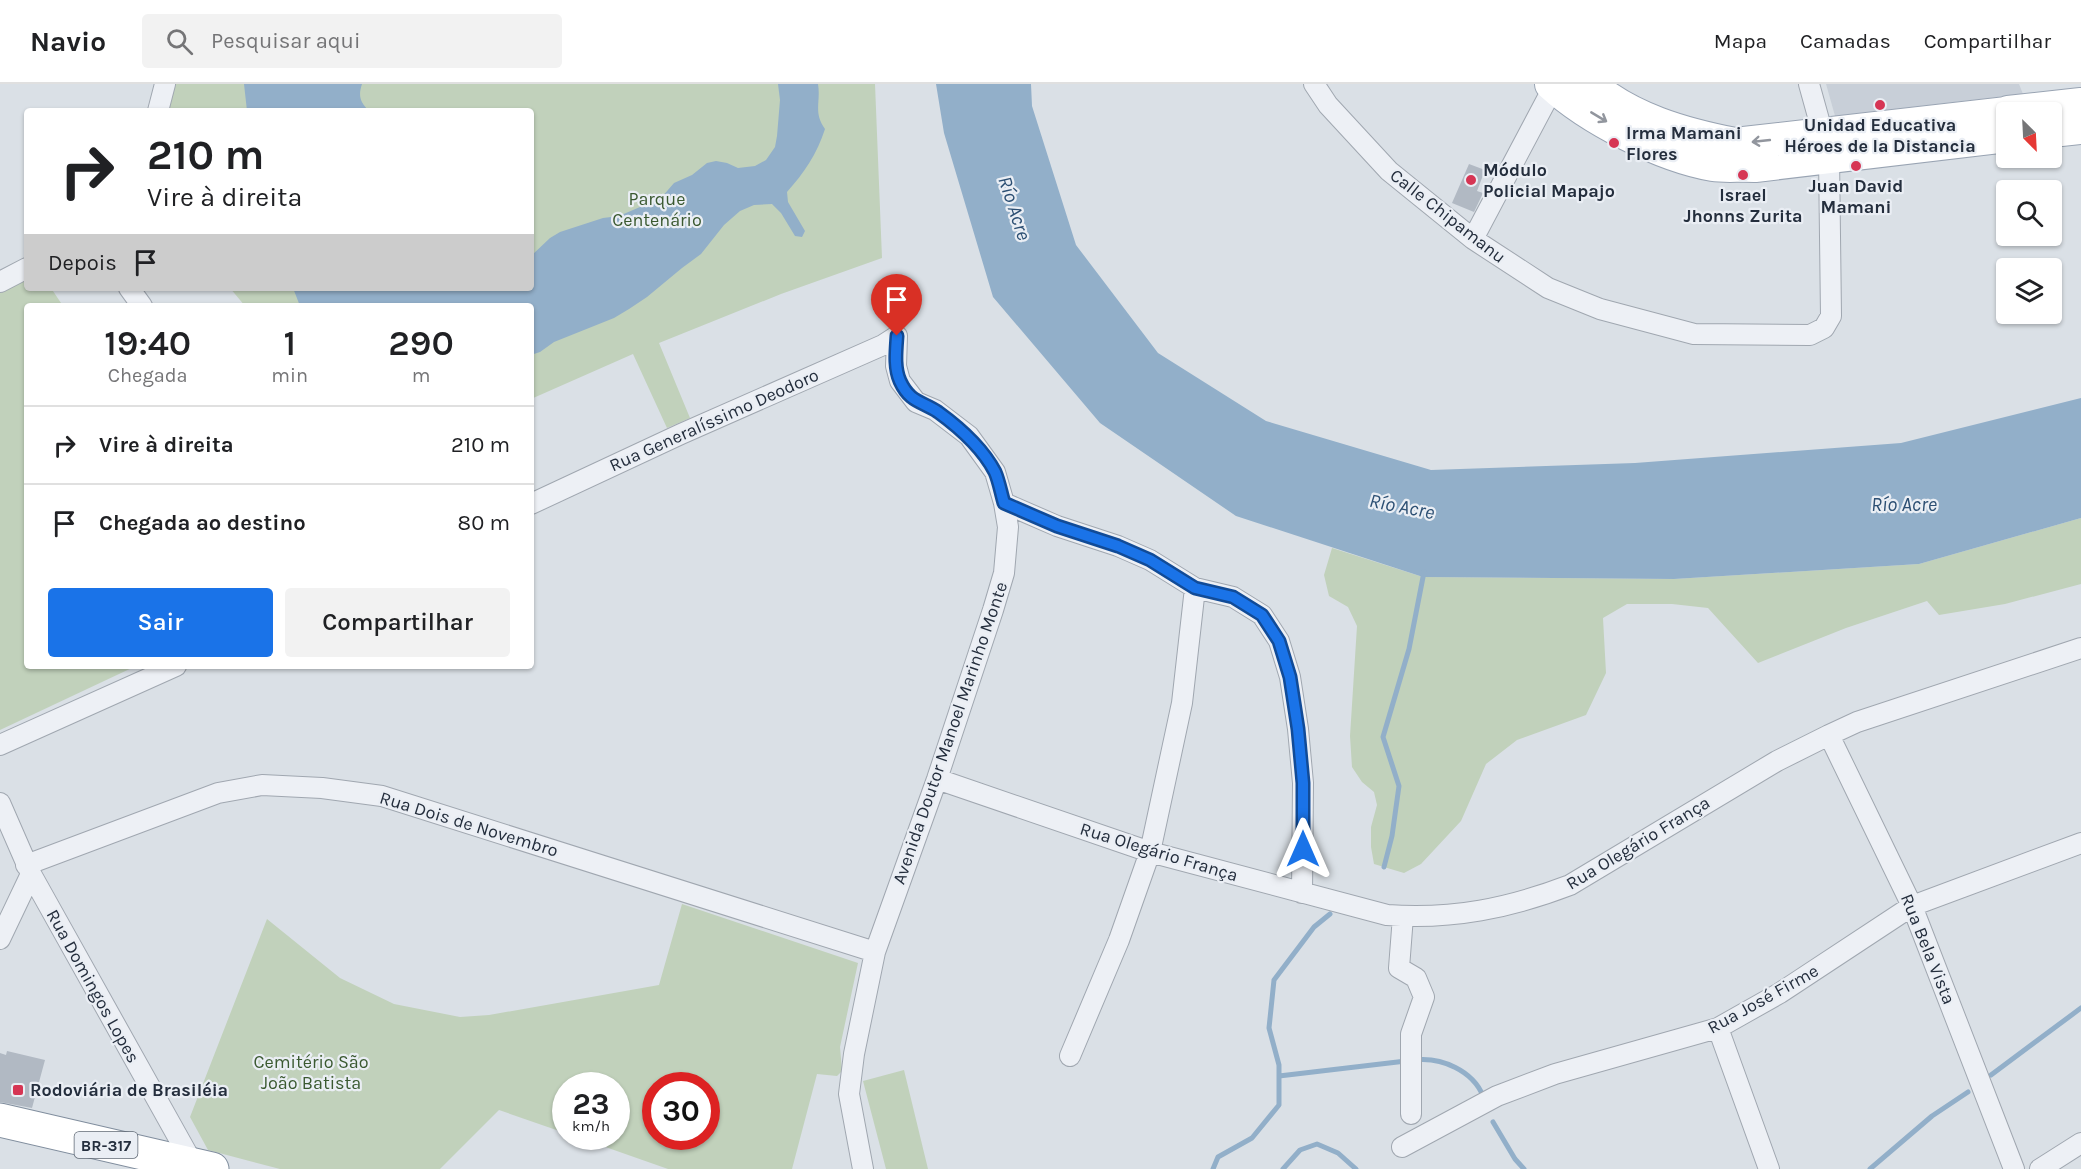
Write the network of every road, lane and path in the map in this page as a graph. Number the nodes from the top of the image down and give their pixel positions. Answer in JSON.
{"nodes":[{"id":1,"x":165,"y":84,"type":"edge"},
{"id":2,"x":1314,"y":84,"type":"edge"},
{"id":3,"x":1590,"y":84,"type":"edge"},
{"id":4,"x":1809,"y":84,"type":"edge"},
{"id":5,"x":1553,"y":85,"type":"edge"},
{"id":6,"x":2081,"y":104,"type":"edge"},
{"id":7,"x":2062,"y":106,"type":"edge"},
{"id":8,"x":159,"y":108,"type":"edge"},
{"id":9,"x":1996,"y":115,"type":"edge"},
{"id":10,"x":2081,"y":128,"type":"edge"},
{"id":11,"x":2062,"y":130,"type":"edge"},
{"id":12,"x":1996,"y":137,"type":"edge"},
{"id":13,"x":1826,"y":145,"type":"junction"},
{"id":14,"x":1473,"y":239,"type":"junction"},
{"id":15,"x":24,"y":270,"type":"edge"},
{"id":16,"x":0,"y":282,"type":"edge"},
{"id":17,"x":897,"y":336,"type":"joint"},
{"id":18,"x":534,"y":503,"type":"edge"},
{"id":19,"x":1004,"y":503,"type":"junction"},
{"id":20,"x":1195,"y":588,"type":"junction"},
{"id":21,"x":2081,"y":648,"type":"edge"},
{"id":22,"x":169,"y":669,"type":"edge"},
{"id":23,"x":1829,"y":735,"type":"junction"},
{"id":24,"x":0,"y":745,"type":"edge"},
{"id":25,"x":937,"y":779,"type":"junction"},
{"id":26,"x":0,"y":803,"type":"edge"},
{"id":27,"x":2081,"y":843,"type":"edge"},
{"id":28,"x":1150,"y":852,"type":"junction"},
{"id":29,"x":28,"y":869,"type":"junction"},
{"id":30,"x":1302,"y":893,"type":"junction"},
{"id":31,"x":1912,"y":906,"type":"junction"},
{"id":32,"x":1403,"y":916,"type":"junction"},
{"id":33,"x":0,"y":939,"type":"edge"},
{"id":34,"x":875,"y":952,"type":"junction"},
{"id":35,"x":1718,"y":1028,"type":"junction"},
{"id":36,"x":1070,"y":1056,"type":"dead end"},
{"id":37,"x":1411,"y":1114,"type":"dead end"},
{"id":38,"x":0,"y":1120,"type":"edge"},
{"id":39,"x":2081,"y":1143,"type":"edge"},
{"id":40,"x":1402,"y":1147,"type":"dead end"},
{"id":41,"x":203,"y":1167,"type":"edge"},
{"id":42,"x":862,"y":1169,"type":"edge"},
{"id":43,"x":1769,"y":1169,"type":"edge"},
{"id":44,"x":2014,"y":1169,"type":"edge"},
{"id":45,"x":2040,"y":1169,"type":"edge"}],
"edges":[{"from":1,"to":8,"type":"street"},
{"from":2,"to":14,"type":"street","name":"Calle Chipamanu"},
{"from":13,"to":3,"type":"main road","one_way":true},
{"from":4,"to":13,"type":"street","name":"Calle Chipamanu"},
{"from":5,"to":13,"type":"main road","one_way":true},
{"from":5,"to":14,"type":"street"},
{"from":6,"to":7,"type":"main road"},
{"from":9,"to":13,"type":"main road"},
{"from":10,"to":11,"type":"main road"},
{"from":12,"to":13,"type":"main road"},
{"from":13,"to":14,"type":"street","name":"Calle Chipamanu"},
{"from":15,"to":16,"type":"street"},
{"from":17,"to":18,"type":"street","name":"Rua Generalíssimo Deodoro"},
{"from":17,"to":19,"type":"street","name":"Avenida Doutor Manoel Marinho Monte"},
{"from":19,"to":20,"type":"street"},
{"from":19,"to":25,"type":"street","name":"Avenida Doutor Manoel Marinho Monte"},
{"from":20,"to":28,"type":"street"},
{"from":20,"to":30,"type":"street"},
{"from":21,"to":23,"type":"street","name":"Rua Olegário França"},
{"from":22,"to":24,"type":"street"},
{"from":23,"to":31,"type":"street","name":"Rua Bela Vista"},
{"from":23,"to":32,"type":"street","name":"Rua Olegário França"},
{"from":25,"to":28,"type":"street","name":"Rua Olegário França"},
{"from":25,"to":34,"type":"street","name":"Avenida Doutor Manoel Marinho Monte"},
{"from":26,"to":29,"type":"street","name":"Rua Domingos Lopes"},
{"from":27,"to":31,"type":"street","name":"Rua José Firme"},
{"from":28,"to":30,"type":"street","name":"Rua Olegário França"},
{"from":28,"to":36,"type":"street"},
{"from":29,"to":33,"type":"street"},
{"from":29,"to":34,"type":"street","name":"Rua Dois de Novembro"},
{"from":29,"to":41,"type":"street","name":"Rua Domingos Lopes"},
{"from":30,"to":32,"type":"street","name":"Rua Olegário França"},
{"from":31,"to":35,"type":"street","name":"Rua José Firme"},
{"from":31,"to":44,"type":"street","name":"Rua Bela Vista"},
{"from":32,"to":37,"type":"street"},
{"from":34,"to":42,"type":"street","name":"Avenida Doutor Manoel Marinho Monte"},
{"from":35,"to":40,"type":"street","name":"Rua José Firme"},
{"from":35,"to":43,"type":"street"},
{"from":38,"to":41,"type":"highway","number":"BR-317"},
{"from":39,"to":45,"type":"street"}]}
